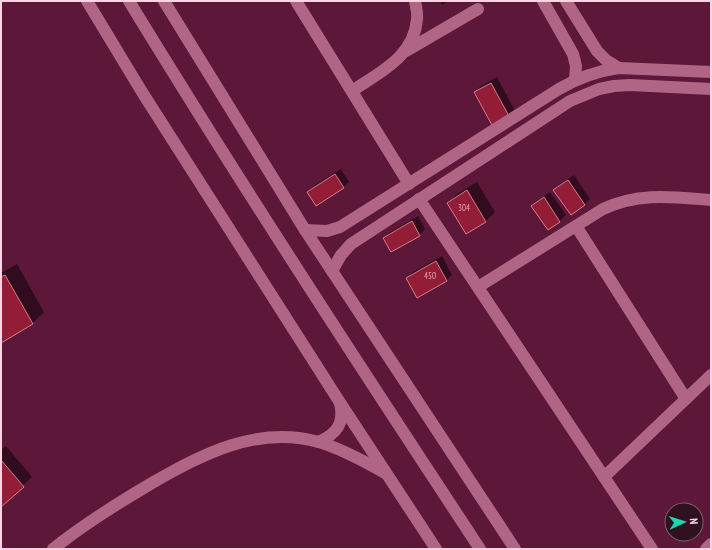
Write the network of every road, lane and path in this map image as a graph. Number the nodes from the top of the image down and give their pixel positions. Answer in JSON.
{"nodes":[{"id":1,"x":87,"y":1,"type":"edge"},
{"id":2,"x":129,"y":1,"type":"edge"},
{"id":3,"x":164,"y":1,"type":"edge"},
{"id":4,"x":296,"y":1,"type":"edge"},
{"id":5,"x":415,"y":1,"type":"edge"},
{"id":6,"x":543,"y":1,"type":"edge"},
{"id":7,"x":566,"y":1,"type":"edge"},
{"id":8,"x":478,"y":9,"type":"dead end"},
{"id":9,"x":406,"y":51,"type":"junction"},
{"id":10,"x":618,"y":68,"type":"junction"},
{"id":11,"x":698,"y":71,"type":"junction"},
{"id":12,"x":711,"y":72,"type":"edge"},
{"id":13,"x":575,"y":80,"type":"junction"},
{"id":14,"x":697,"y":88,"type":"junction"},
{"id":15,"x":711,"y":89,"type":"edge"},
{"id":16,"x":352,"y":91,"type":"junction"},
{"id":17,"x":535,"y":104,"type":"junction"},
{"id":18,"x":543,"y":118,"type":"junction"},
{"id":19,"x":409,"y":184,"type":"junction"},
{"id":20,"x":419,"y":199,"type":"junction"},
{"id":21,"x":711,"y":200,"type":"edge"},
{"id":22,"x":350,"y":221,"type":"junction"},
{"id":23,"x":576,"y":226,"type":"junction"},
{"id":24,"x":305,"y":230,"type":"junction"},
{"id":25,"x":361,"y":237,"type":"junction"},
{"id":26,"x":332,"y":271,"type":"junction"},
{"id":27,"x":478,"y":287,"type":"junction"},
{"id":28,"x":711,"y":375,"type":"edge"},
{"id":29,"x":686,"y":399,"type":"junction"},
{"id":30,"x":339,"y":401,"type":"junction"},
{"id":31,"x":318,"y":442,"type":"junction"},
{"id":32,"x":387,"y":474,"type":"junction"},
{"id":33,"x":604,"y":477,"type":"junction"},
{"id":34,"x":711,"y":544,"type":"edge"},
{"id":35,"x":53,"y":549,"type":"edge"},
{"id":36,"x":436,"y":549,"type":"edge"},
{"id":37,"x":480,"y":549,"type":"edge"},
{"id":38,"x":515,"y":549,"type":"edge"},
{"id":39,"x":652,"y":549,"type":"edge"},
{"id":40,"x":706,"y":549,"type":"edge"}],
"edges":[{"from":1,"to":30,"type":"street"},
{"from":2,"to":37,"type":"street"},
{"from":3,"to":24,"type":"street"},
{"from":4,"to":16,"type":"street"},
{"from":5,"to":9,"type":"street"},
{"from":6,"to":13,"type":"street"},
{"from":7,"to":10,"type":"street"},
{"from":8,"to":9,"type":"street"},
{"from":9,"to":16,"type":"street"},
{"from":10,"to":11,"type":"street"},
{"from":10,"to":13,"type":"street"},
{"from":11,"to":12,"type":"street"},
{"from":11,"to":14,"type":"street"},
{"from":13,"to":17,"type":"street"},
{"from":14,"to":15,"type":"street"},
{"from":14,"to":18,"type":"street"},
{"from":16,"to":19,"type":"street"},
{"from":17,"to":18,"type":"street"},
{"from":17,"to":19,"type":"street"},
{"from":18,"to":20,"type":"street"},
{"from":19,"to":22,"type":"street"},
{"from":20,"to":25,"type":"street"},
{"from":20,"to":27,"type":"street"},
{"from":21,"to":23,"type":"street"},
{"from":22,"to":24,"type":"street"},
{"from":22,"to":25,"type":"street"},
{"from":23,"to":27,"type":"street"},
{"from":23,"to":29,"type":"street"},
{"from":24,"to":26,"type":"street"},
{"from":25,"to":26,"type":"street"},
{"from":26,"to":38,"type":"street"},
{"from":27,"to":33,"type":"street"},
{"from":28,"to":29,"type":"street"},
{"from":29,"to":33,"type":"street"},
{"from":30,"to":31,"type":"street"},
{"from":30,"to":32,"type":"street"},
{"from":31,"to":32,"type":"street"},
{"from":31,"to":35,"type":"street"},
{"from":32,"to":36,"type":"street"},
{"from":33,"to":39,"type":"street"},
{"from":34,"to":40,"type":"street"}]}
